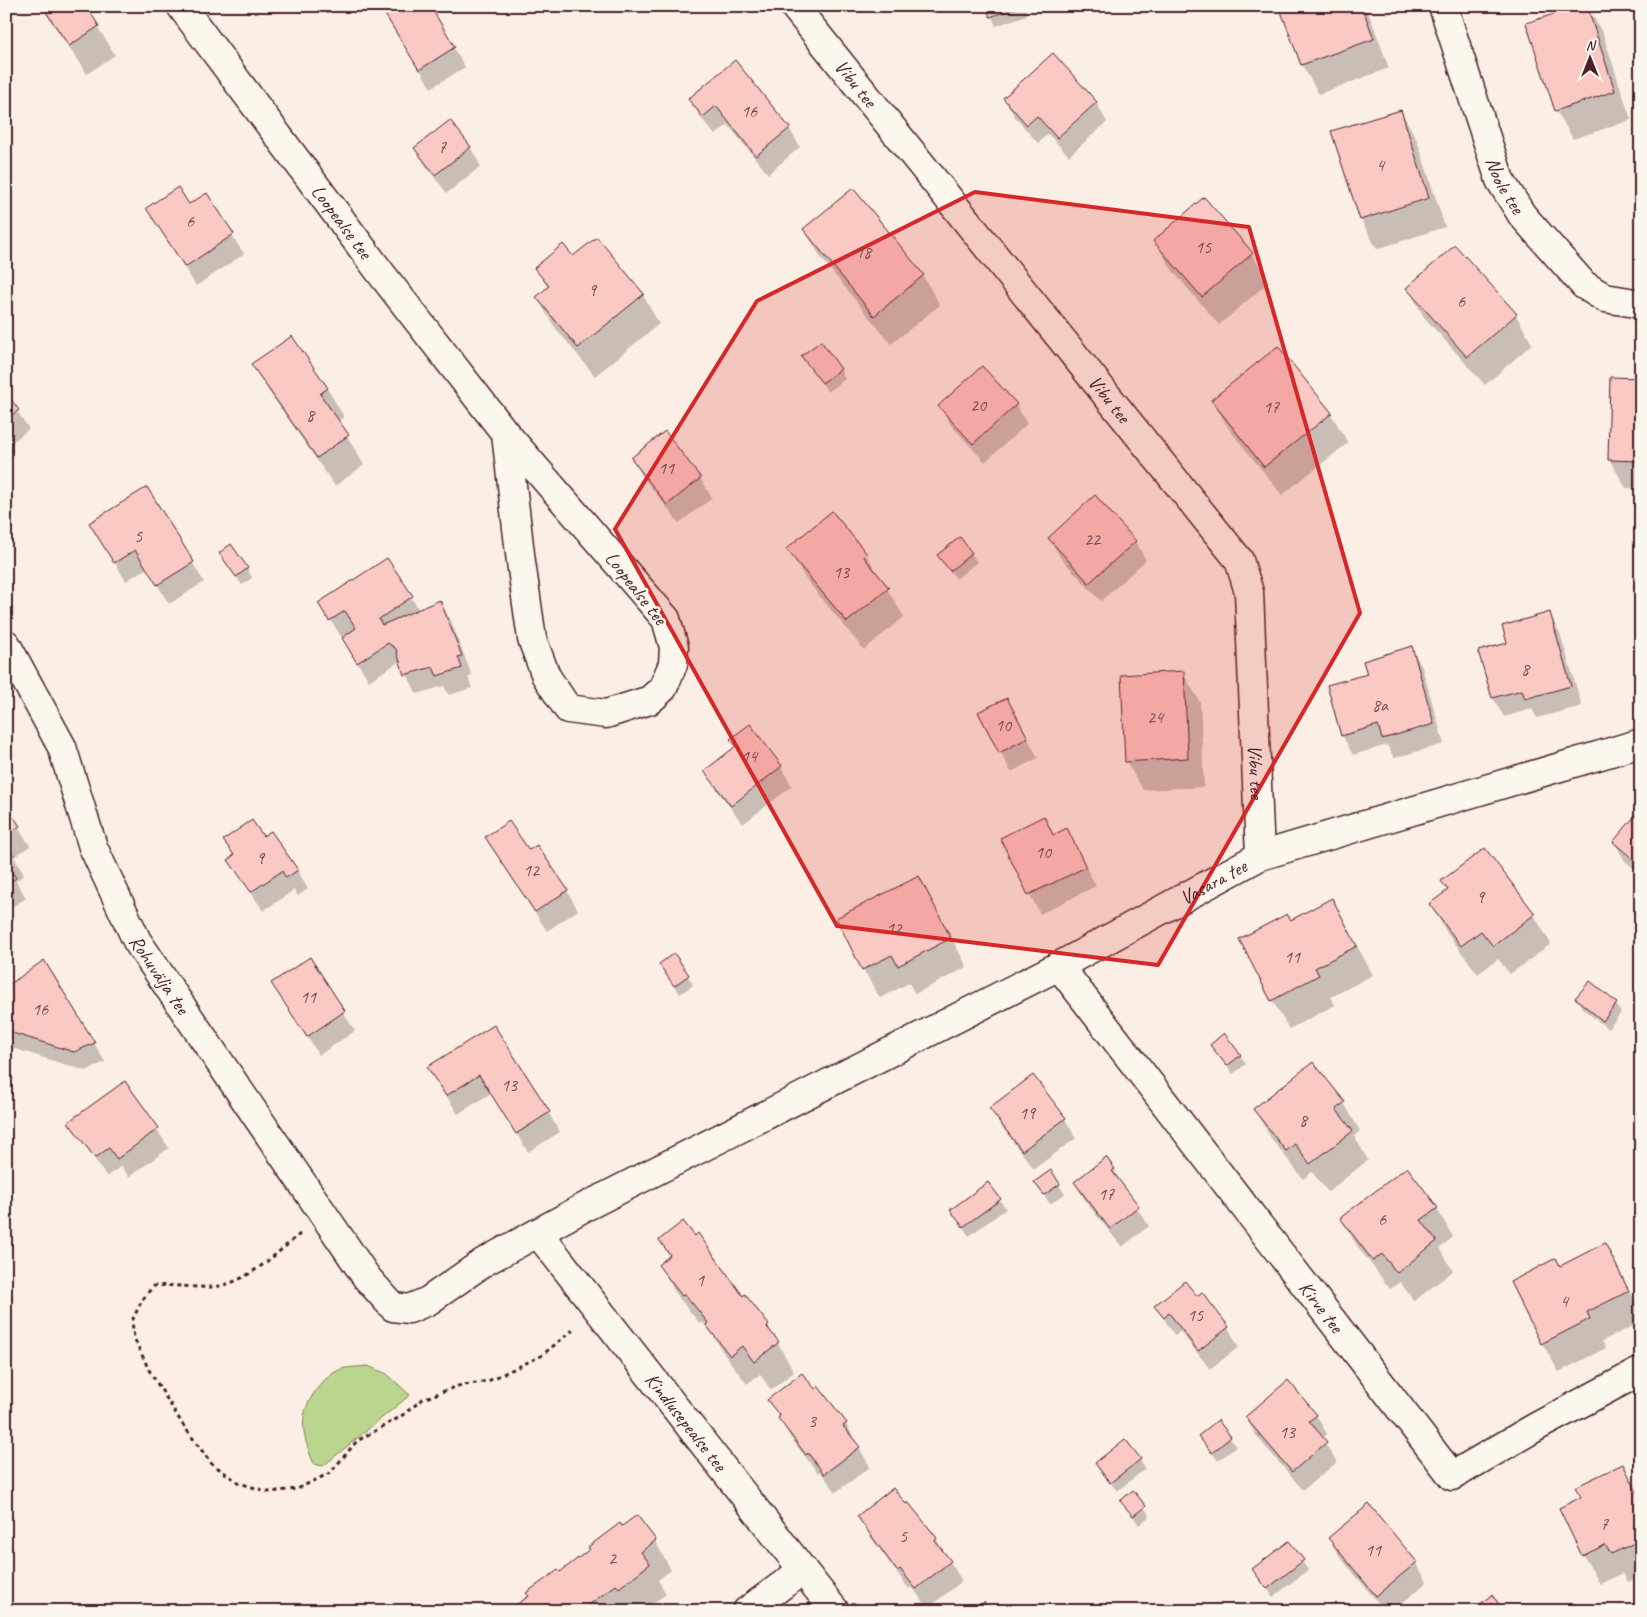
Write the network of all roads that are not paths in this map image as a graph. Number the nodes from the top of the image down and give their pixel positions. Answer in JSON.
{"nodes":[{"id":1,"x":181,"y":6,"type":"edge"},
{"id":2,"x":794,"y":6,"type":"edge"},
{"id":3,"x":1442,"y":6,"type":"edge"},
{"id":4,"x":1641,"y":304,"type":"edge"},
{"id":5,"x":506,"y":434,"type":"junction"},
{"id":6,"x":6,"y":644,"type":"edge"},
{"id":7,"x":1641,"y":744,"type":"edge"},
{"id":8,"x":1260,"y":856,"type":"junction"},
{"id":9,"x":1059,"y":966,"type":"junction"},
{"id":10,"x":538,"y":1233,"type":"junction"},
{"id":11,"x":1641,"y":1371,"type":"edge"},
{"id":12,"x":803,"y":1570,"type":"junction"},
{"id":13,"x":747,"y":1611,"type":"edge"},
{"id":14,"x":835,"y":1611,"type":"edge"}],
"edges":[{"from":1,"to":5,"type":"street","name":"Loopealse tee"},
{"from":2,"to":8,"type":"street","name":"Vibu tee"},
{"from":3,"to":4,"type":"street","name":"Noole tee"},
{"from":5,"to":5,"type":"street","name":"Loopealse tee"},
{"from":6,"to":10,"type":"street","name":"Rohuvälja tee"},
{"from":7,"to":8,"type":"street","name":"Vasara tee"},
{"from":8,"to":9,"type":"street","name":"Vasara tee"},
{"from":9,"to":10,"type":"street","name":"Vasara tee"},
{"from":9,"to":11,"type":"street","name":"Kirve tee"},
{"from":10,"to":12,"type":"street","name":"Kindlusepealse tee"},
{"from":12,"to":13,"type":"street"},
{"from":12,"to":14,"type":"street","name":"Kindlusepealse tee"}]}
